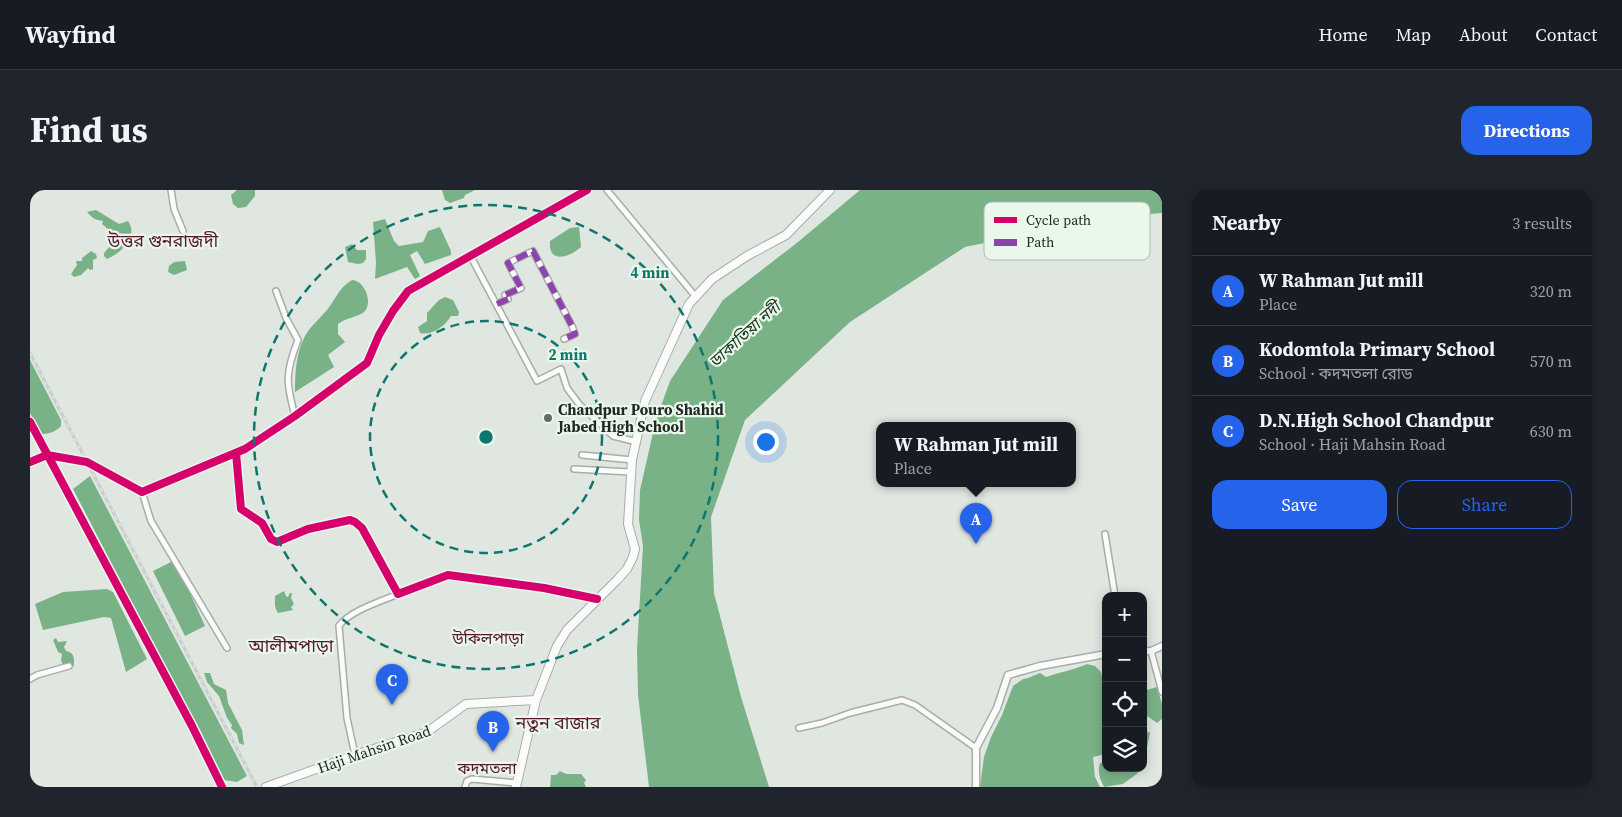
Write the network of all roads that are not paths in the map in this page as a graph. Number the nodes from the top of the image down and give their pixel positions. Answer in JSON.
{"nodes":[{"id":1,"x":171,"y":190,"type":"edge"},
{"id":2,"x":587,"y":190,"type":"edge"},
{"id":3,"x":607,"y":190,"type":"edge"},
{"id":4,"x":830,"y":190,"type":"edge"},
{"id":5,"x":183,"y":231,"type":"dead end"},
{"id":6,"x":470,"y":255,"type":"junction"},
{"id":7,"x":276,"y":291,"type":"dead end"},
{"id":8,"x":696,"y":297,"type":"junction"},
{"id":9,"x":497,"y":304,"type":"junction"},
{"id":10,"x":564,"y":339,"type":"dead end"},
{"id":11,"x":295,"y":416,"type":"junction"},
{"id":12,"x":30,"y":422,"type":"edge"},
{"id":13,"x":637,"y":442,"type":"junction"},
{"id":14,"x":236,"y":453,"type":"junction"},
{"id":15,"x":47,"y":455,"type":"junction"},
{"id":16,"x":582,"y":455,"type":"dead end"},
{"id":17,"x":632,"y":460,"type":"junction"},
{"id":18,"x":30,"y":462,"type":"edge"},
{"id":19,"x":574,"y":470,"type":"dead end"},
{"id":20,"x":630,"y":472,"type":"junction"},
{"id":21,"x":142,"y":492,"type":"junction"},
{"id":22,"x":1105,"y":534,"type":"dead end"},
{"id":23,"x":1114,"y":592,"type":"edge"},
{"id":24,"x":398,"y":594,"type":"junction"},
{"id":25,"x":597,"y":600,"type":"junction"},
{"id":26,"x":1162,"y":646,"type":"edge"},
{"id":27,"x":227,"y":648,"type":"dead end"},
{"id":28,"x":1147,"y":651,"type":"edge"},
{"id":29,"x":1151,"y":651,"type":"junction"},
{"id":30,"x":1102,"y":655,"type":"edge"},
{"id":31,"x":70,"y":666,"type":"dead end"},
{"id":32,"x":30,"y":679,"type":"edge"},
{"id":33,"x":1162,"y":692,"type":"edge"},
{"id":34,"x":536,"y":700,"type":"junction"},
{"id":35,"x":798,"y":728,"type":"dead end"},
{"id":36,"x":976,"y":748,"type":"junction"},
{"id":37,"x":355,"y":755,"type":"junction"},
{"id":38,"x":516,"y":785,"type":"edge"},
{"id":39,"x":222,"y":787,"type":"edge"},
{"id":40,"x":266,"y":787,"type":"edge"},
{"id":41,"x":465,"y":787,"type":"edge"},
{"id":42,"x":976,"y":787,"type":"edge"}],
"edges":[{"from":1,"to":5,"type":"street"},
{"from":2,"to":6,"type":"street"},
{"from":3,"to":8,"type":"street"},
{"from":4,"to":8,"type":"main road"},
{"from":6,"to":9,"type":"street"},
{"from":6,"to":11,"type":"street"},
{"from":7,"to":11,"type":"street"},
{"from":8,"to":13,"type":"main road"},
{"from":9,"to":10,"type":"street"},
{"from":9,"to":13,"type":"street"},
{"from":11,"to":14,"type":"street"},
{"from":12,"to":15,"type":"street"},
{"from":13,"to":17,"type":"main road"},
{"from":14,"to":21,"type":"street"},
{"from":14,"to":24,"type":"street"},
{"from":15,"to":18,"type":"street"},
{"from":15,"to":21,"type":"street"},
{"from":15,"to":39,"type":"street"},
{"from":16,"to":17,"type":"street"},
{"from":17,"to":20,"type":"main road"},
{"from":19,"to":20,"type":"street"},
{"from":20,"to":25,"type":"main road"},
{"from":21,"to":27,"type":"street"},
{"from":22,"to":23,"type":"street"},
{"from":24,"to":25,"type":"street"},
{"from":24,"to":37,"type":"street"},
{"from":25,"to":34,"type":"main road"},
{"from":26,"to":29,"type":"street"},
{"from":28,"to":29,"type":"street"},
{"from":29,"to":33,"type":"street"},
{"from":30,"to":36,"type":"street"},
{"from":31,"to":32,"type":"street"},
{"from":34,"to":37,"type":"main road","name":"Haji Mahsin Road"},
{"from":34,"to":38,"type":"main road"},
{"from":35,"to":36,"type":"street"},
{"from":36,"to":42,"type":"street"},
{"from":37,"to":40,"type":"main road","name":"Haji Mahsin Road"},
{"from":38,"to":41,"type":"street"}]}
